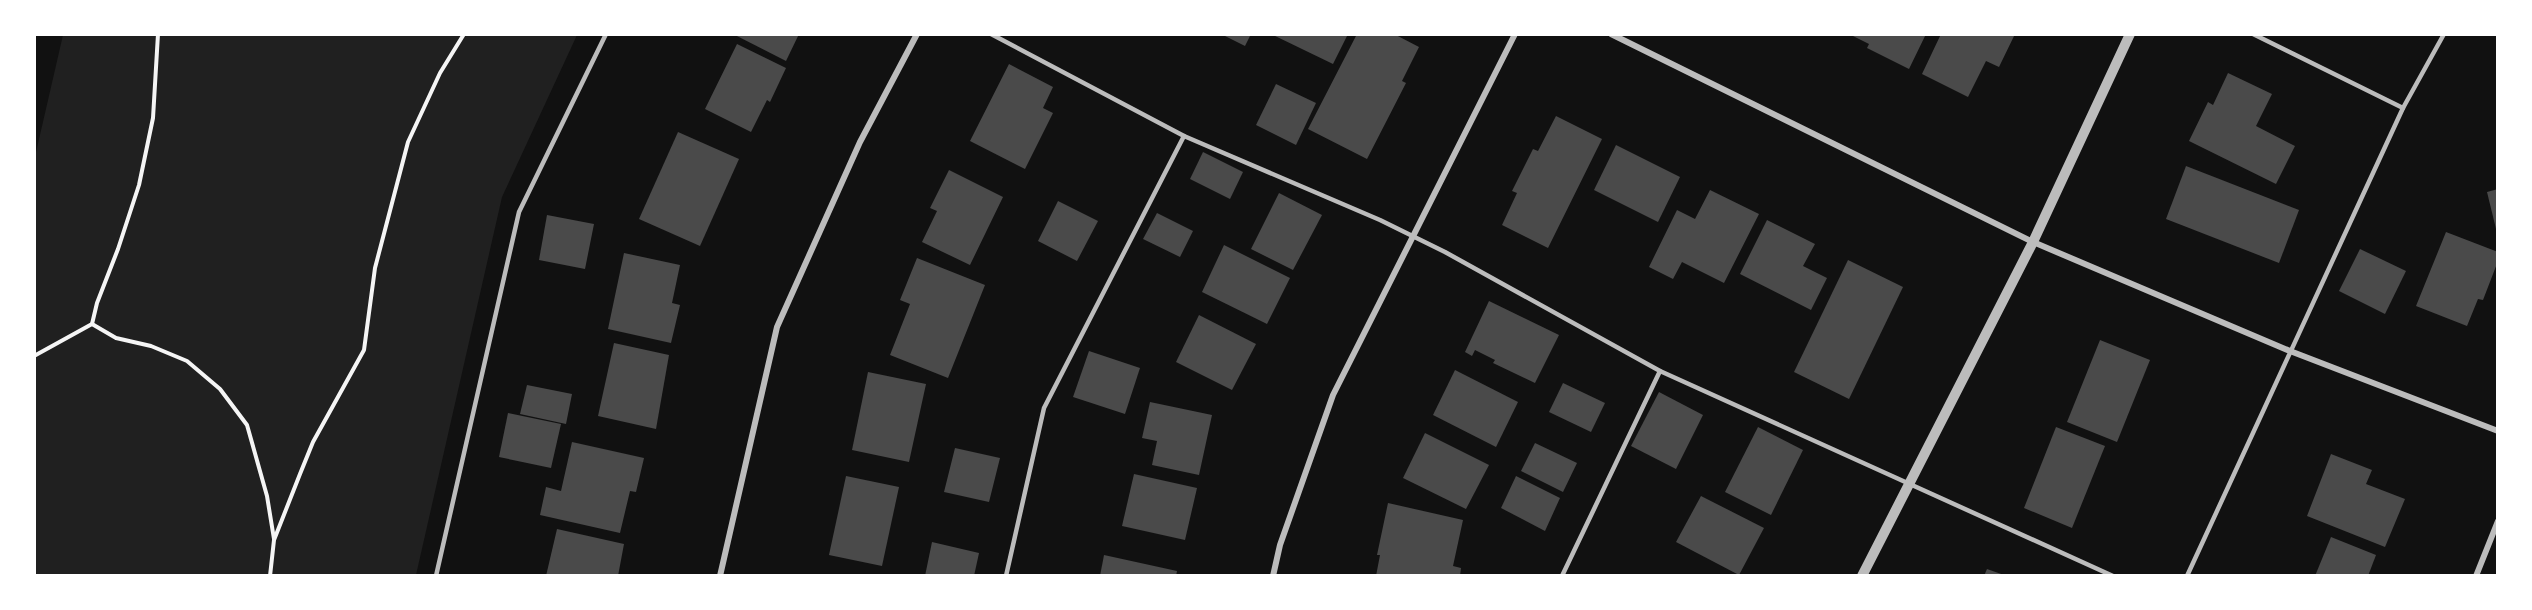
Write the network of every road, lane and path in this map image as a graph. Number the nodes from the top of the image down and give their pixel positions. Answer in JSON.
{"nodes":[{"id":1,"x":158,"y":34,"type":"edge"},
{"id":2,"x":464,"y":34,"type":"edge"},
{"id":3,"x":606,"y":34,"type":"edge"},
{"id":4,"x":917,"y":34,"type":"edge"},
{"id":5,"x":991,"y":34,"type":"edge"},
{"id":6,"x":1515,"y":34,"type":"edge"},
{"id":7,"x":1611,"y":34,"type":"edge"},
{"id":8,"x":2130,"y":34,"type":"edge"},
{"id":9,"x":2253,"y":34,"type":"edge"},
{"id":10,"x":2444,"y":34,"type":"edge"},
{"id":11,"x":2403,"y":108,"type":"junction"},
{"id":12,"x":1184,"y":136,"type":"junction"},
{"id":13,"x":1414,"y":237,"type":"junction"},
{"id":14,"x":2032,"y":242,"type":"junction"},
{"id":15,"x":92,"y":324,"type":"junction"},
{"id":16,"x":2290,"y":351,"type":"junction"},
{"id":17,"x":34,"y":356,"type":"edge"},
{"id":18,"x":1660,"y":371,"type":"junction"},
{"id":19,"x":2498,"y":431,"type":"edge"},
{"id":20,"x":1909,"y":484,"type":"junction"},
{"id":21,"x":2498,"y":521,"type":"edge"},
{"id":22,"x":274,"y":540,"type":"junction"},
{"id":23,"x":270,"y":576,"type":"edge"},
{"id":24,"x":436,"y":576,"type":"edge"},
{"id":25,"x":720,"y":576,"type":"edge"},
{"id":26,"x":1006,"y":576,"type":"edge"},
{"id":27,"x":1274,"y":576,"type":"edge"},
{"id":28,"x":1562,"y":576,"type":"edge"},
{"id":29,"x":1862,"y":576,"type":"edge"},
{"id":30,"x":2113,"y":576,"type":"edge"},
{"id":31,"x":2187,"y":576,"type":"edge"},
{"id":32,"x":2476,"y":576,"type":"edge"}],
"edges":[{"from":1,"to":15,"type":"path"},
{"from":2,"to":22,"type":"path"},
{"from":3,"to":24,"type":"lane"},
{"from":4,"to":25,"type":"street"},
{"from":5,"to":12,"type":"lane"},
{"from":6,"to":13,"type":"street"},
{"from":7,"to":14,"type":"street"},
{"from":8,"to":14,"type":"street"},
{"from":9,"to":11,"type":"lane"},
{"from":10,"to":11,"type":"lane"},
{"from":11,"to":16,"type":"lane"},
{"from":12,"to":13,"type":"lane"},
{"from":12,"to":26,"type":"lane"},
{"from":13,"to":18,"type":"lane"},
{"from":13,"to":27,"type":"street"},
{"from":14,"to":16,"type":"street"},
{"from":14,"to":20,"type":"street"},
{"from":15,"to":17,"type":"path"},
{"from":15,"to":22,"type":"path"},
{"from":16,"to":19,"type":"street"},
{"from":16,"to":31,"type":"lane"},
{"from":18,"to":20,"type":"lane"},
{"from":18,"to":28,"type":"lane"},
{"from":20,"to":29,"type":"street"},
{"from":20,"to":30,"type":"lane"},
{"from":21,"to":32,"type":"street"},
{"from":22,"to":23,"type":"path"}]}
